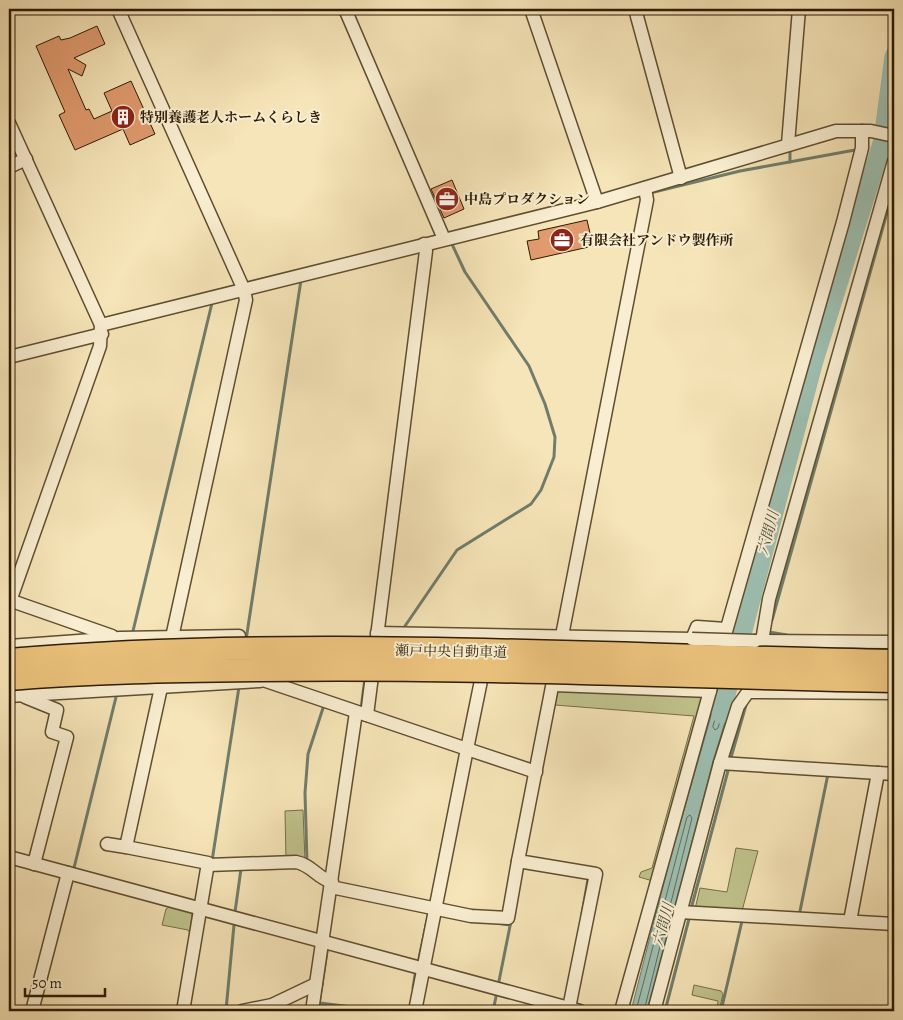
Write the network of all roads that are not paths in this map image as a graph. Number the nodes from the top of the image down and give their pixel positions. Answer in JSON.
{"nodes":[{"id":1,"x":118,"y":9,"type":"edge"},
{"id":2,"x":345,"y":9,"type":"edge"},
{"id":3,"x":531,"y":9,"type":"edge"},
{"id":4,"x":635,"y":9,"type":"edge"},
{"id":5,"x":799,"y":9,"type":"edge"},
{"id":6,"x":9,"y":123,"type":"edge"},
{"id":7,"x":867,"y":131,"type":"junction"},
{"id":8,"x":894,"y":136,"type":"edge"},
{"id":9,"x":788,"y":144,"type":"junction"},
{"id":10,"x":26,"y":159,"type":"junction"},
{"id":11,"x":894,"y":161,"type":"edge"},
{"id":12,"x":9,"y":167,"type":"edge"},
{"id":13,"x":681,"y":178,"type":"junction"},
{"id":14,"x":646,"y":192,"type":"junction"},
{"id":15,"x":597,"y":202,"type":"junction"},
{"id":16,"x":444,"y":239,"type":"junction"},
{"id":17,"x":425,"y":248,"type":"junction"},
{"id":18,"x":245,"y":293,"type":"junction"},
{"id":19,"x":103,"y":327,"type":"junction"},
{"id":20,"x":9,"y":357,"type":"edge"},
{"id":21,"x":12,"y":602,"type":"edge"},
{"id":22,"x":726,"y":629,"type":"junction"},
{"id":23,"x":377,"y":633,"type":"junction"},
{"id":24,"x":491,"y":635,"type":"junction"},
{"id":25,"x":563,"y":636,"type":"junction"},
{"id":26,"x":171,"y":637,"type":"junction"},
{"id":27,"x":120,"y":638,"type":"junction"},
{"id":28,"x":692,"y":639,"type":"junction"},
{"id":29,"x":758,"y":641,"type":"junction"},
{"id":30,"x":894,"y":642,"type":"edge"},
{"id":31,"x":9,"y":646,"type":"edge"},
{"id":32,"x":9,"y":660,"type":"edge"},
{"id":33,"x":894,"y":661,"type":"edge"},
{"id":34,"x":263,"y":680,"type":"junction"},
{"id":35,"x":894,"y":681,"type":"edge"},
{"id":36,"x":161,"y":686,"type":"junction"},
{"id":37,"x":554,"y":686,"type":"junction"},
{"id":38,"x":12,"y":690,"type":"edge"},
{"id":39,"x":710,"y":691,"type":"junction"},
{"id":40,"x":748,"y":692,"type":"junction"},
{"id":41,"x":894,"y":693,"type":"edge"},
{"id":42,"x":361,"y":713,"type":"junction"},
{"id":43,"x":467,"y":749,"type":"junction"},
{"id":44,"x":727,"y":763,"type":"junction"},
{"id":45,"x":536,"y":772,"type":"junction"},
{"id":46,"x":894,"y":774,"type":"edge"},
{"id":47,"x":878,"y":776,"type":"junction"},
{"id":48,"x":107,"y":844,"type":"dead end"},
{"id":49,"x":126,"y":848,"type":"junction"},
{"id":50,"x":9,"y":857,"type":"edge"},
{"id":51,"x":521,"y":861,"type":"junction"},
{"id":52,"x":34,"y":864,"type":"junction"},
{"id":53,"x":210,"y":865,"type":"junction"},
{"id":54,"x":71,"y":874,"type":"junction"},
{"id":55,"x":334,"y":886,"type":"junction"},
{"id":56,"x":203,"y":909,"type":"junction"},
{"id":57,"x":687,"y":912,"type":"junction"},
{"id":58,"x":435,"y":913,"type":"junction"},
{"id":59,"x":850,"y":921,"type":"junction"},
{"id":60,"x":894,"y":924,"type":"edge"},
{"id":61,"x":326,"y":943,"type":"junction"},
{"id":62,"x":419,"y":968,"type":"junction"},
{"id":63,"x":316,"y":984,"type":"junction"},
{"id":64,"x":569,"y":1008,"type":"edge"},
{"id":65,"x":32,"y":1011,"type":"edge"},
{"id":66,"x":182,"y":1011,"type":"edge"},
{"id":67,"x":242,"y":1011,"type":"edge"},
{"id":68,"x":312,"y":1011,"type":"edge"},
{"id":69,"x":416,"y":1011,"type":"edge"},
{"id":70,"x":621,"y":1011,"type":"edge"},
{"id":71,"x":654,"y":1011,"type":"edge"}],
"edges":[{"from":1,"to":18,"type":"street"},
{"from":2,"to":16,"type":"street"},
{"from":3,"to":15,"type":"street"},
{"from":4,"to":13,"type":"street"},
{"from":5,"to":9,"type":"street"},
{"from":6,"to":10,"type":"street"},
{"from":7,"to":8,"type":"street"},
{"from":7,"to":9,"type":"street"},
{"from":7,"to":22,"type":"street"},
{"from":9,"to":13,"type":"street"},
{"from":10,"to":12,"type":"street"},
{"from":10,"to":19,"type":"street"},
{"from":11,"to":29,"type":"street"},
{"from":13,"to":14,"type":"street"},
{"from":14,"to":15,"type":"street"},
{"from":14,"to":25,"type":"street"},
{"from":15,"to":16,"type":"street"},
{"from":16,"to":17,"type":"street"},
{"from":17,"to":18,"type":"street"},
{"from":17,"to":23,"type":"street"},
{"from":18,"to":19,"type":"street"},
{"from":18,"to":26,"type":"street"},
{"from":19,"to":20,"type":"street"},
{"from":19,"to":21,"type":"street"},
{"from":21,"to":27,"type":"street"},
{"from":22,"to":28,"type":"street"},
{"from":22,"to":39,"type":"street"},
{"from":23,"to":24,"type":"street"},
{"from":23,"to":42,"type":"street"},
{"from":24,"to":25,"type":"street"},
{"from":24,"to":43,"type":"street"},
{"from":25,"to":28,"type":"street"},
{"from":25,"to":37,"type":"street"},
{"from":26,"to":27,"type":"street"},
{"from":26,"to":34,"type":"street"},
{"from":26,"to":36,"type":"street"},
{"from":27,"to":31,"type":"street"},
{"from":28,"to":29,"type":"street","bridge":true},
{"from":29,"to":30,"type":"street"},
{"from":29,"to":40,"type":"street"},
{"from":32,"to":33,"type":"highway","name":"瀬戸中央自動車道","bridge":true},
{"from":34,"to":36,"type":"street"},
{"from":34,"to":42,"type":"street"},
{"from":35,"to":38,"type":"highway","name":"瀬戸中央自動車道","bridge":true},
{"from":36,"to":38,"type":"street"},
{"from":36,"to":49,"type":"street"},
{"from":37,"to":39,"type":"street"},
{"from":37,"to":45,"type":"street"},
{"from":38,"to":52,"type":"street"},
{"from":39,"to":70,"type":"street"},
{"from":40,"to":41,"type":"street"},
{"from":40,"to":44,"type":"street"},
{"from":42,"to":43,"type":"street"},
{"from":42,"to":55,"type":"street"},
{"from":43,"to":45,"type":"street"},
{"from":43,"to":58,"type":"street"},
{"from":44,"to":47,"type":"street"},
{"from":44,"to":57,"type":"street"},
{"from":45,"to":51,"type":"street"},
{"from":46,"to":47,"type":"street"},
{"from":47,"to":59,"type":"street"},
{"from":48,"to":49,"type":"street"},
{"from":49,"to":53,"type":"street"},
{"from":50,"to":52,"type":"street"},
{"from":51,"to":58,"type":"street"},
{"from":51,"to":64,"type":"street"},
{"from":52,"to":54,"type":"street"},
{"from":53,"to":55,"type":"street"},
{"from":53,"to":56,"type":"street"},
{"from":54,"to":56,"type":"street"},
{"from":54,"to":65,"type":"street"},
{"from":55,"to":58,"type":"street"},
{"from":55,"to":61,"type":"street"},
{"from":56,"to":61,"type":"street"},
{"from":56,"to":66,"type":"street"},
{"from":57,"to":59,"type":"street"},
{"from":57,"to":71,"type":"street"},
{"from":58,"to":62,"type":"street"},
{"from":59,"to":60,"type":"street"},
{"from":61,"to":62,"type":"street"},
{"from":61,"to":63,"type":"street"},
{"from":62,"to":64,"type":"street"},
{"from":62,"to":69,"type":"street"},
{"from":63,"to":67,"type":"street"},
{"from":63,"to":68,"type":"street"}]}
